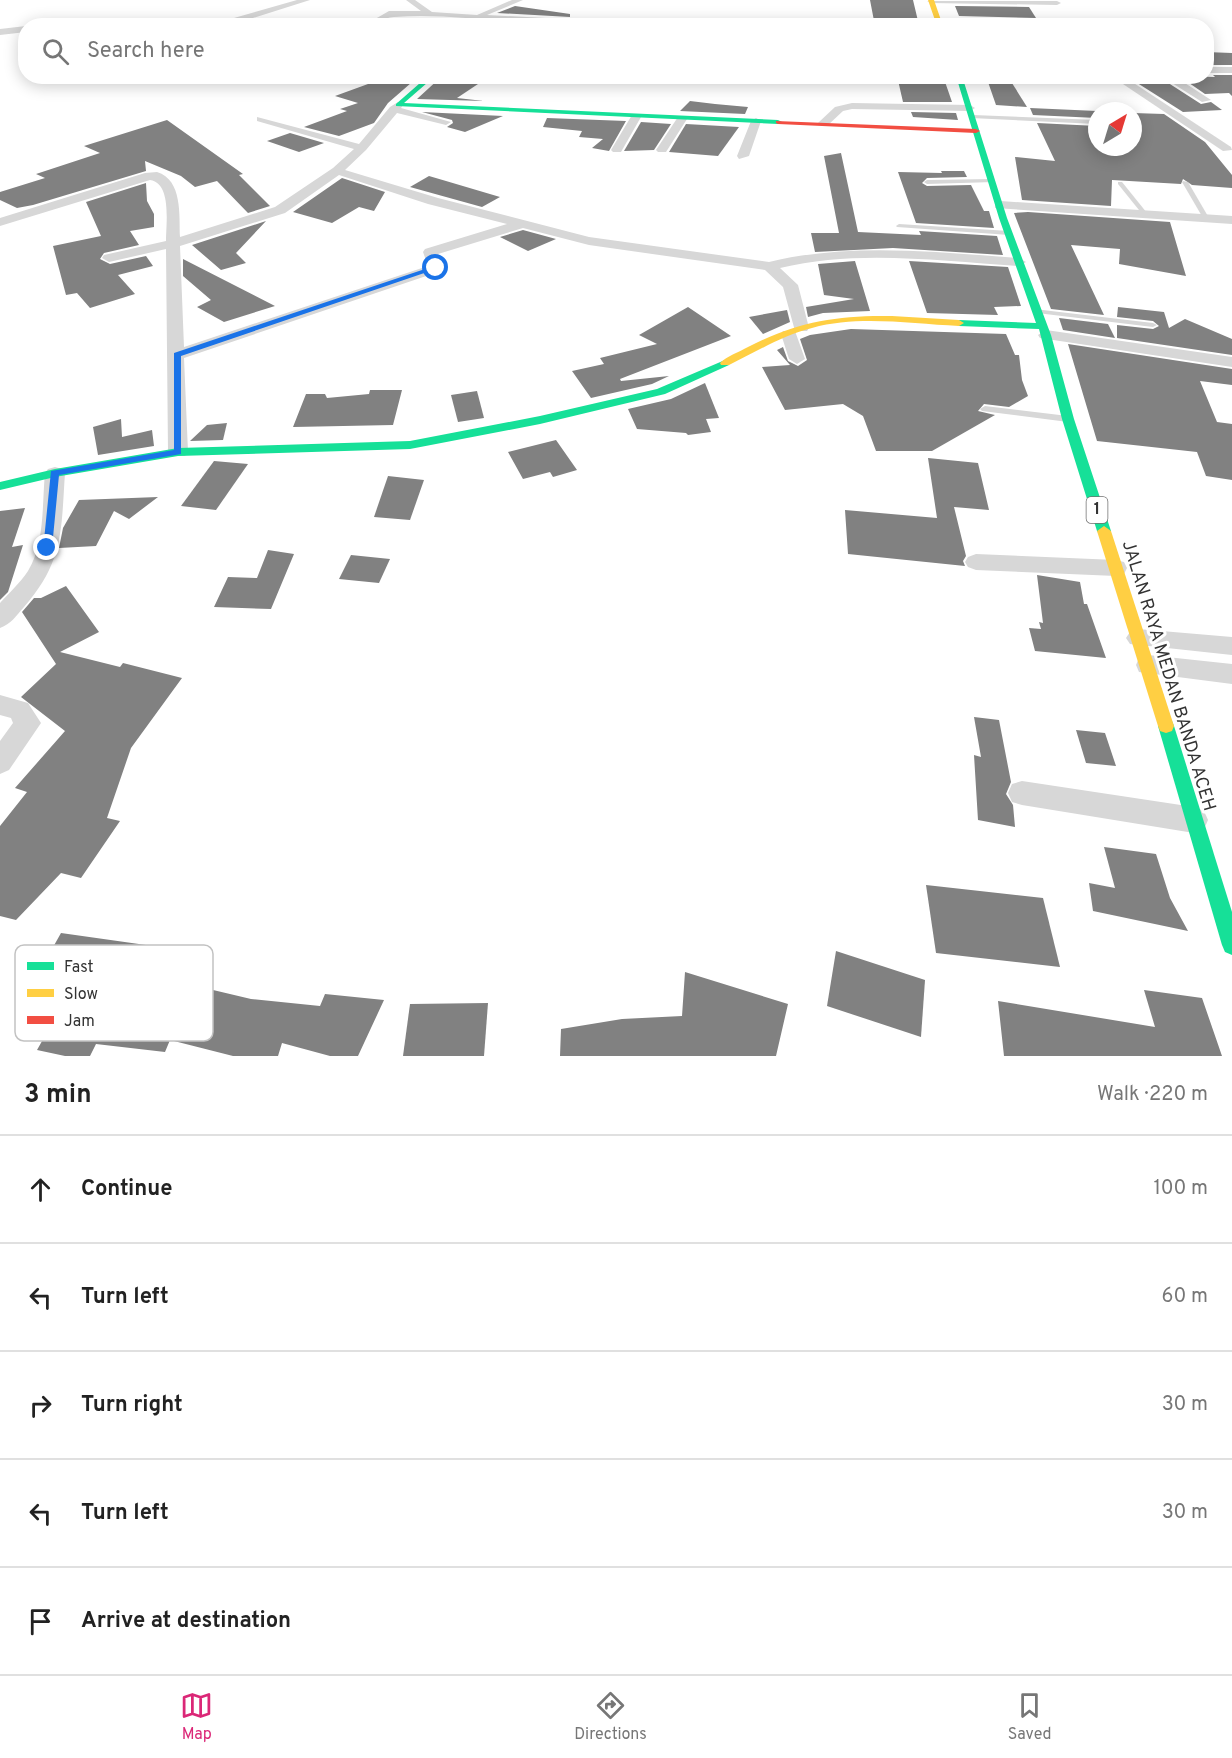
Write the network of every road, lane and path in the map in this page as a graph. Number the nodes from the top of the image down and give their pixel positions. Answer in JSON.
{"nodes":[{"id":1,"x":306,"y":0,"type":"edge"},
{"id":2,"x":410,"y":0,"type":"edge"},
{"id":3,"x":519,"y":0,"type":"edge"},
{"id":4,"x":931,"y":0,"type":"edge"},
{"id":5,"x":1057,"y":3,"type":"dead end"},
{"id":6,"x":430,"y":14,"type":"junction"},
{"id":7,"x":243,"y":18,"type":"edge"},
{"id":8,"x":382,"y":18,"type":"edge"},
{"id":9,"x":473,"y":18,"type":"joint"},
{"id":10,"x":937,"y":18,"type":"edge"},
{"id":11,"x":18,"y":30,"type":"edge"},
{"id":12,"x":0,"y":32,"type":"edge"},
{"id":13,"x":1214,"y":70,"type":"edge"},
{"id":14,"x":1232,"y":70,"type":"edge"},
{"id":15,"x":423,"y":84,"type":"edge"},
{"id":16,"x":962,"y":84,"type":"edge"},
{"id":17,"x":1128,"y":84,"type":"edge"},
{"id":18,"x":1179,"y":84,"type":"edge"},
{"id":19,"x":1206,"y":100,"type":"dead end"},
{"id":20,"x":396,"y":107,"type":"junction"},
{"id":21,"x":636,"y":117,"type":"junction"},
{"id":22,"x":261,"y":118,"type":"dead end"},
{"id":23,"x":682,"y":119,"type":"junction"},
{"id":24,"x":973,"y":119,"type":"junction"},
{"id":25,"x":756,"y":121,"type":"junction"},
{"id":26,"x":446,"y":122,"type":"dead end"},
{"id":27,"x":1088,"y":122,"type":"edge"},
{"id":28,"x":824,"y":123,"type":"junction"},
{"id":29,"x":362,"y":147,"type":"junction"},
{"id":30,"x":1227,"y":149,"type":"dead end"},
{"id":31,"x":617,"y":150,"type":"dead end"},
{"id":32,"x":662,"y":150,"type":"dead end"},
{"id":33,"x":743,"y":156,"type":"dead end"},
{"id":34,"x":337,"y":171,"type":"junction"},
{"id":35,"x":992,"y":181,"type":"junction"},
{"id":36,"x":927,"y":182,"type":"dead end"},
{"id":37,"x":1185,"y":182,"type":"dead end"},
{"id":38,"x":1120,"y":183,"type":"dead end"},
{"id":39,"x":1000,"y":205,"type":"junction"},
{"id":40,"x":1145,"y":214,"type":"junction"},
{"id":41,"x":1206,"y":218,"type":"junction"},
{"id":42,"x":1232,"y":220,"type":"edge"},
{"id":43,"x":0,"y":222,"type":"edge"},
{"id":44,"x":522,"y":224,"type":"junction"},
{"id":45,"x":899,"y":226,"type":"dead end"},
{"id":46,"x":1009,"y":233,"type":"junction"},
{"id":47,"x":174,"y":243,"type":"junction"},
{"id":48,"x":109,"y":258,"type":"dead end"},
{"id":49,"x":1019,"y":262,"type":"junction"},
{"id":50,"x":769,"y":266,"type":"junction"},
{"id":51,"x":1036,"y":311,"type":"junction"},
{"id":52,"x":1153,"y":326,"type":"dead end"},
{"id":53,"x":1043,"y":330,"type":"junction"},
{"id":54,"x":795,"y":331,"type":"junction"},
{"id":55,"x":177,"y":355,"type":"junction"},
{"id":56,"x":797,"y":359,"type":"dead end"},
{"id":57,"x":1232,"y":362,"type":"edge"},
{"id":58,"x":985,"y":409,"type":"dead end"},
{"id":59,"x":1068,"y":419,"type":"junction"},
{"id":60,"x":178,"y":452,"type":"junction"},
{"id":61,"x":55,"y":473,"type":"junction"},
{"id":62,"x":0,"y":486,"type":"edge"},
{"id":63,"x":976,"y":562,"type":"dead end"},
{"id":64,"x":1116,"y":568,"type":"junction"},
{"id":65,"x":0,"y":619,"type":"edge"},
{"id":66,"x":1138,"y":638,"type":"junction"},
{"id":67,"x":1232,"y":646,"type":"edge"},
{"id":68,"x":1148,"y":665,"type":"junction"},
{"id":69,"x":1232,"y":674,"type":"edge"},
{"id":70,"x":0,"y":705,"type":"edge"},
{"id":71,"x":0,"y":762,"type":"edge"},
{"id":72,"x":1022,"y":794,"type":"dead end"},
{"id":73,"x":1194,"y":820,"type":"junction"},
{"id":74,"x":1232,"y":945,"type":"edge"}],
"edges":[{"from":1,"to":7,"type":"street"},
{"from":2,"to":6,"type":"street"},
{"from":3,"to":9,"type":"street"},
{"from":4,"to":5,"type":"street"},
{"from":4,"to":10,"type":"main road"},
{"from":6,"to":8,"type":"street"},
{"from":6,"to":9,"type":"street"},
{"from":11,"to":12,"type":"street"},
{"from":13,"to":14,"type":"street"},
{"from":15,"to":20,"type":"main road"},
{"from":16,"to":24,"type":"main road","name":"JALAN RAYA MEDAN BANDA ACEH","number":"1"},
{"from":17,"to":30,"type":"street"},
{"from":18,"to":19,"type":"street"},
{"from":20,"to":21,"type":"main road"},
{"from":20,"to":26,"type":"street"},
{"from":20,"to":29,"type":"street"},
{"from":21,"to":23,"type":"main road"},
{"from":21,"to":31,"type":"street"},
{"from":22,"to":29,"type":"street"},
{"from":23,"to":25,"type":"main road"},
{"from":23,"to":32,"type":"street"},
{"from":24,"to":27,"type":"lane"},
{"from":24,"to":28,"type":"main road"},
{"from":24,"to":28,"type":"street"},
{"from":24,"to":35,"type":"main road","name":"JALAN RAYA MEDAN BANDA ACEH","number":"1"},
{"from":25,"to":28,"type":"main road"},
{"from":25,"to":33,"type":"street"},
{"from":29,"to":34,"type":"street"},
{"from":34,"to":44,"type":"street"},
{"from":34,"to":47,"type":"street"},
{"from":35,"to":36,"type":"lane"},
{"from":35,"to":39,"type":"main road","name":"JALAN RAYA MEDAN BANDA ACEH","number":"1"},
{"from":37,"to":41,"type":"lane"},
{"from":38,"to":40,"type":"lane"},
{"from":39,"to":40,"type":"street"},
{"from":39,"to":46,"type":"main road","name":"JALAN RAYA MEDAN BANDA ACEH","number":"1"},
{"from":40,"to":41,"type":"street"},
{"from":41,"to":42,"type":"street"},
{"from":43,"to":47,"type":"street"},
{"from":44,"to":50,"type":"street"},
{"from":44,"to":55,"type":"street"},
{"from":45,"to":46,"type":"lane"},
{"from":46,"to":49,"type":"main road","name":"JALAN RAYA MEDAN BANDA ACEH","number":"1"},
{"from":47,"to":48,"type":"street"},
{"from":47,"to":55,"type":"street"},
{"from":49,"to":50,"type":"street"},
{"from":49,"to":51,"type":"main road","name":"JALAN RAYA MEDAN BANDA ACEH","number":"1"},
{"from":50,"to":54,"type":"street"},
{"from":51,"to":52,"type":"lane"},
{"from":51,"to":53,"type":"main road","name":"JALAN RAYA MEDAN BANDA ACEH","number":"1"},
{"from":53,"to":54,"type":"main road"},
{"from":53,"to":57,"type":"street"},
{"from":53,"to":59,"type":"main road","name":"JALAN RAYA MEDAN BANDA ACEH","number":"1"},
{"from":54,"to":56,"type":"street"},
{"from":54,"to":60,"type":"main road"},
{"from":55,"to":60,"type":"street"},
{"from":58,"to":59,"type":"lane"},
{"from":59,"to":64,"type":"main road","name":"JALAN RAYA MEDAN BANDA ACEH","number":"1"},
{"from":60,"to":61,"type":"main road"},
{"from":61,"to":62,"type":"main road"},
{"from":61,"to":65,"type":"street"},
{"from":63,"to":64,"type":"street"},
{"from":64,"to":66,"type":"main road","name":"JALAN RAYA MEDAN BANDA ACEH","number":"1"},
{"from":66,"to":67,"type":"street"},
{"from":66,"to":68,"type":"main road","name":"JALAN RAYA MEDAN BANDA ACEH","number":"1"},
{"from":68,"to":69,"type":"street"},
{"from":68,"to":73,"type":"main road","name":"JALAN RAYA MEDAN BANDA ACEH","number":"1"},
{"from":70,"to":71,"type":"street"},
{"from":72,"to":73,"type":"street"},
{"from":73,"to":74,"type":"main road","name":"JALAN RAYA MEDAN BANDA ACEH","number":"1"}]}
